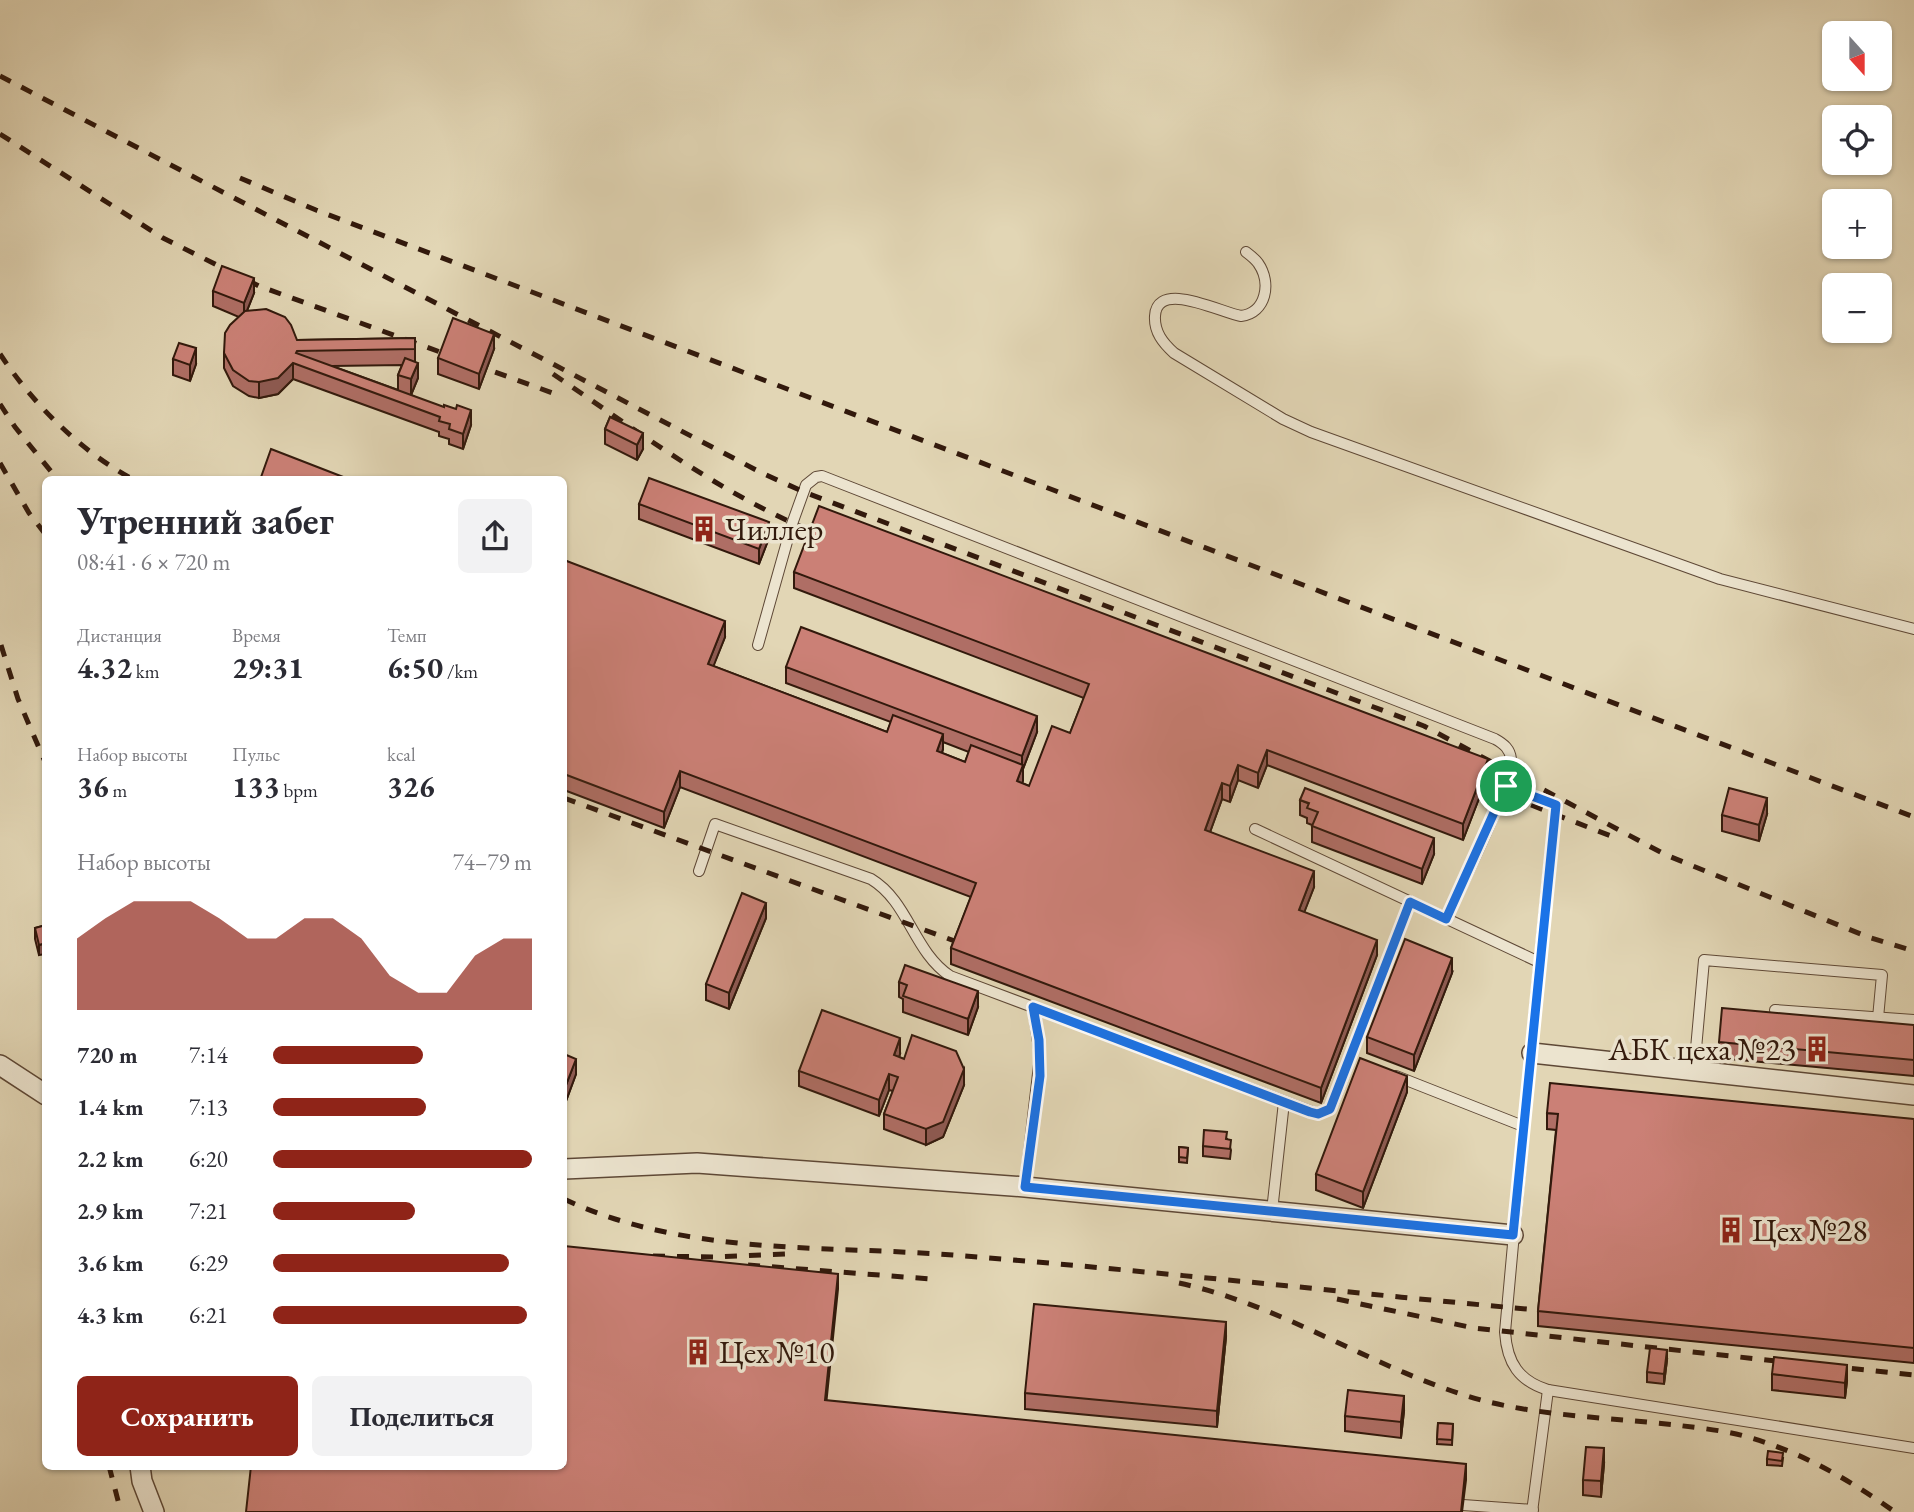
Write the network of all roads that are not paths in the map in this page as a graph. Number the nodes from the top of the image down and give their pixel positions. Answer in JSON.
{"nodes":[{"id":1,"x":1246,"y":252,"type":"dead end"},
{"id":2,"x":1914,"y":629,"type":"edge"},
{"id":3,"x":758,"y":645,"type":"dead end"},
{"id":4,"x":1506,"y":786,"type":"junction"},
{"id":5,"x":1255,"y":829,"type":"dead end"},
{"id":6,"x":699,"y":871,"type":"dead end"},
{"id":7,"x":1410,"y":902,"type":"junction"},
{"id":8,"x":1446,"y":919,"type":"junction"},
{"id":9,"x":1541,"y":963,"type":"junction"},
{"id":10,"x":1033,"y":1007,"type":"junction"},
{"id":11,"x":1775,"y":1010,"type":"edge"},
{"id":12,"x":1878,"y":1018,"type":"junction"},
{"id":13,"x":1914,"y":1020,"type":"edge"},
{"id":14,"x":1532,"y":1054,"type":"junction"},
{"id":15,"x":1351,"y":1059,"type":"junction"},
{"id":16,"x":1363,"y":1064,"type":"edge"},
{"id":17,"x":0,"y":1065,"type":"edge"},
{"id":18,"x":1694,"y":1071,"type":"junction"},
{"id":19,"x":1387,"y":1073,"type":"edge"},
{"id":20,"x":42,"y":1092,"type":"edge"},
{"id":21,"x":1914,"y":1095,"type":"edge"},
{"id":22,"x":1284,"y":1102,"type":"junction"},
{"id":23,"x":1523,"y":1126,"type":"junction"},
{"id":24,"x":567,"y":1169,"type":"edge"},
{"id":25,"x":1025,"y":1187,"type":"junction"},
{"id":26,"x":1272,"y":1211,"type":"junction"},
{"id":27,"x":1513,"y":1235,"type":"junction"},
{"id":28,"x":1548,"y":1390,"type":"junction"},
{"id":29,"x":1914,"y":1448,"type":"edge"},
{"id":30,"x":141,"y":1470,"type":"edge"},
{"id":31,"x":1463,"y":1505,"type":"edge"},
{"id":32,"x":1532,"y":1511,"type":"edge"},
{"id":33,"x":154,"y":1512,"type":"edge"}],
"edges":[{"from":1,"to":2,"type":"lane"},
{"from":3,"to":4,"type":"lane"},
{"from":4,"to":8,"type":"lane"},
{"from":4,"to":9,"type":"lane"},
{"from":5,"to":7,"type":"lane"},
{"from":6,"to":10,"type":"lane"},
{"from":7,"to":8,"type":"lane"},
{"from":7,"to":15,"type":"lane"},
{"from":8,"to":9,"type":"lane"},
{"from":9,"to":14,"type":"lane"},
{"from":10,"to":22,"type":"lane"},
{"from":10,"to":25,"type":"lane"},
{"from":11,"to":12,"type":"lane"},
{"from":12,"to":13,"type":"lane"},
{"from":12,"to":18,"type":"lane"},
{"from":14,"to":18,"type":"street"},
{"from":14,"to":23,"type":"lane"},
{"from":15,"to":16,"type":"lane"},
{"from":15,"to":22,"type":"lane"},
{"from":17,"to":20,"type":"street"},
{"from":18,"to":21,"type":"street"},
{"from":19,"to":23,"type":"lane"},
{"from":22,"to":26,"type":"lane"},
{"from":23,"to":27,"type":"lane"},
{"from":24,"to":25,"type":"street"},
{"from":25,"to":26,"type":"street"},
{"from":26,"to":27,"type":"street"},
{"from":27,"to":28,"type":"lane"},
{"from":28,"to":29,"type":"lane"},
{"from":28,"to":32,"type":"lane"},
{"from":30,"to":33,"type":"street"},
{"from":31,"to":32,"type":"lane"}]}
